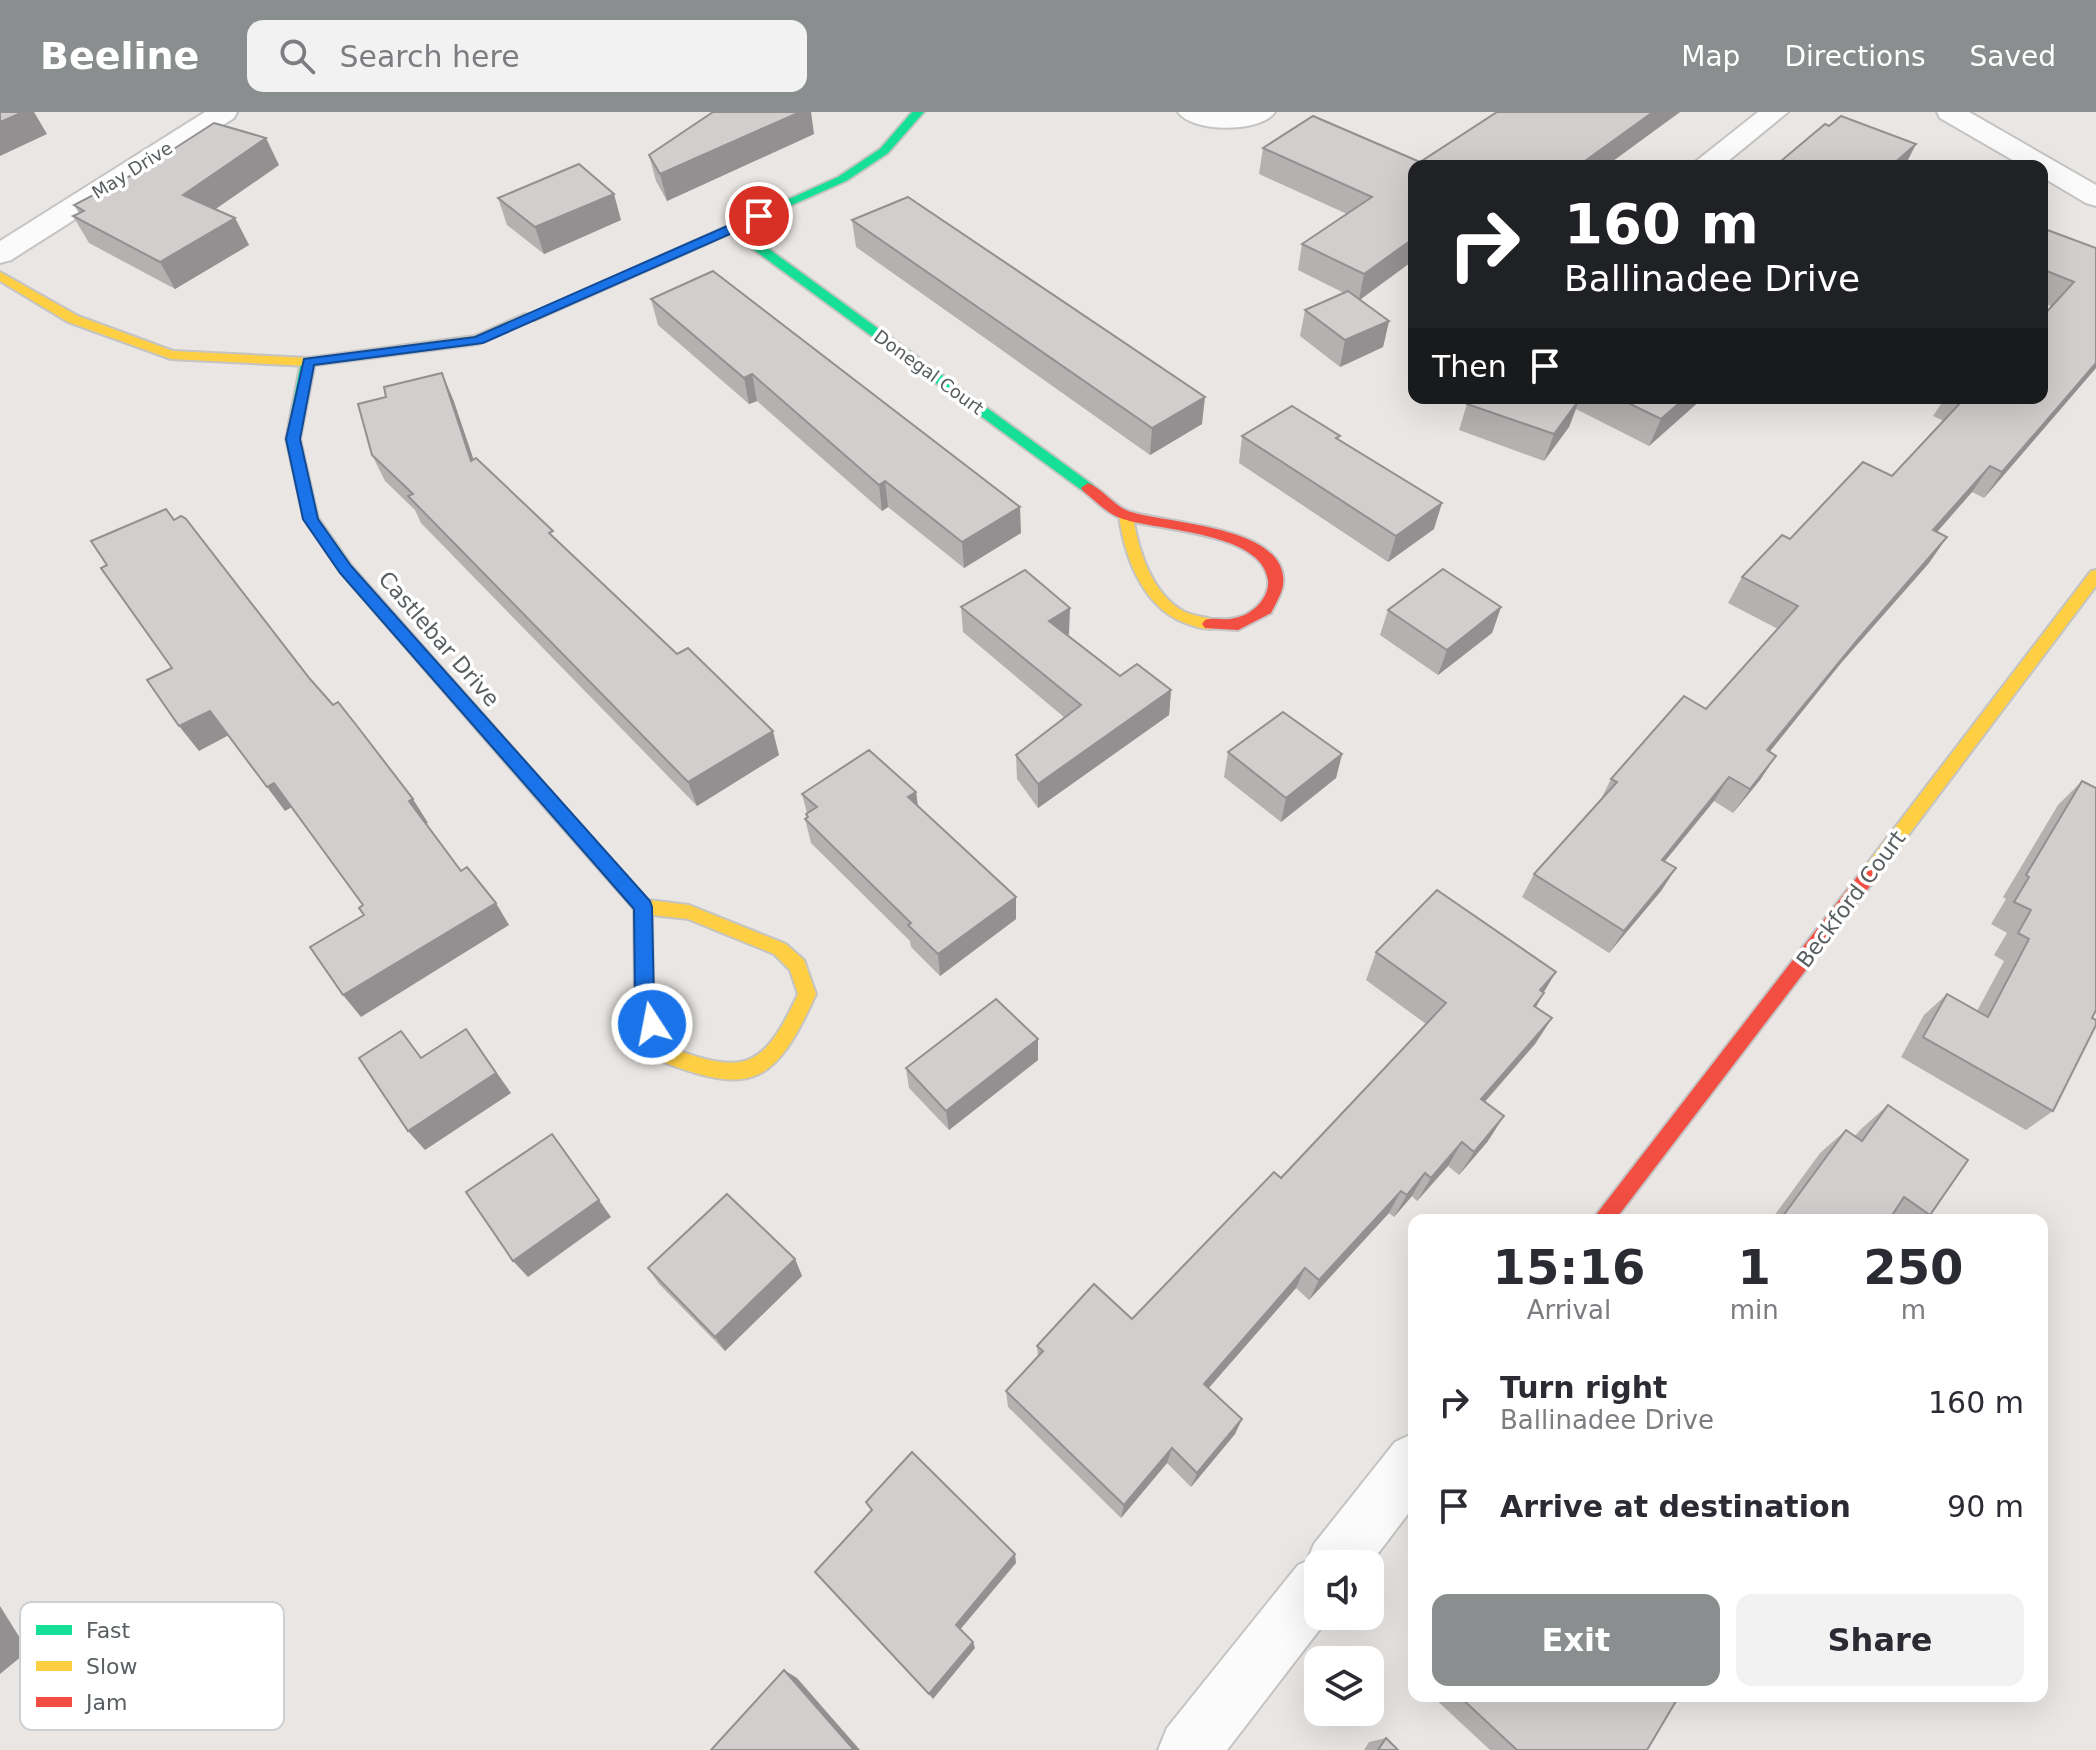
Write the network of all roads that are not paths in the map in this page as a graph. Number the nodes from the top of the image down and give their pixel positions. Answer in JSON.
{"nodes":[{"id":1,"x":918,"y":112,"type":"edge"},
{"id":2,"x":1191,"y":112,"type":"edge"},
{"id":3,"x":1262,"y":112,"type":"edge"},
{"id":4,"x":1775,"y":112,"type":"edge"},
{"id":5,"x":1950,"y":112,"type":"edge"},
{"id":6,"x":207,"y":115,"type":"edge"},
{"id":7,"x":1712,"y":160,"type":"edge"},
{"id":8,"x":2032,"y":160,"type":"edge"},
{"id":9,"x":2048,"y":169,"type":"edge"},
{"id":10,"x":2096,"y":197,"type":"edge"},
{"id":11,"x":732,"y":228,"type":"junction"},
{"id":12,"x":0,"y":254,"type":"edge"},
{"id":13,"x":0,"y":276,"type":"edge"},
{"id":14,"x":308,"y":362,"type":"junction"},
{"id":15,"x":1126,"y":516,"type":"junction"},
{"id":16,"x":2096,"y":575,"type":"edge"},
{"id":17,"x":643,"y":907,"type":"junction"},
{"id":18,"x":1607,"y":1214,"type":"edge"},
{"id":19,"x":1408,"y":1469,"type":"edge"},
{"id":20,"x":1345,"y":1550,"type":"edge"},
{"id":21,"x":1304,"y":1603,"type":"edge"},
{"id":22,"x":1189,"y":1750,"type":"edge"}],
"edges":[{"from":1,"to":11,"type":"street"},
{"from":2,"to":3,"type":"street"},
{"from":4,"to":7,"type":"street"},
{"from":5,"to":8,"type":"street"},
{"from":6,"to":12,"type":"street","name":"May Drive"},
{"from":9,"to":10,"type":"street"},
{"from":11,"to":14,"type":"street"},
{"from":11,"to":15,"type":"street","name":"Donegal Court"},
{"from":13,"to":14,"type":"street"},
{"from":14,"to":17,"type":"street","name":"Castlebar Drive"},
{"from":15,"to":15,"type":"street","name":"Donegal Court"},
{"from":16,"to":18,"type":"street","name":"Beckford Court"},
{"from":17,"to":17,"type":"street"},
{"from":19,"to":20,"type":"street"},
{"from":21,"to":22,"type":"street"}]}
